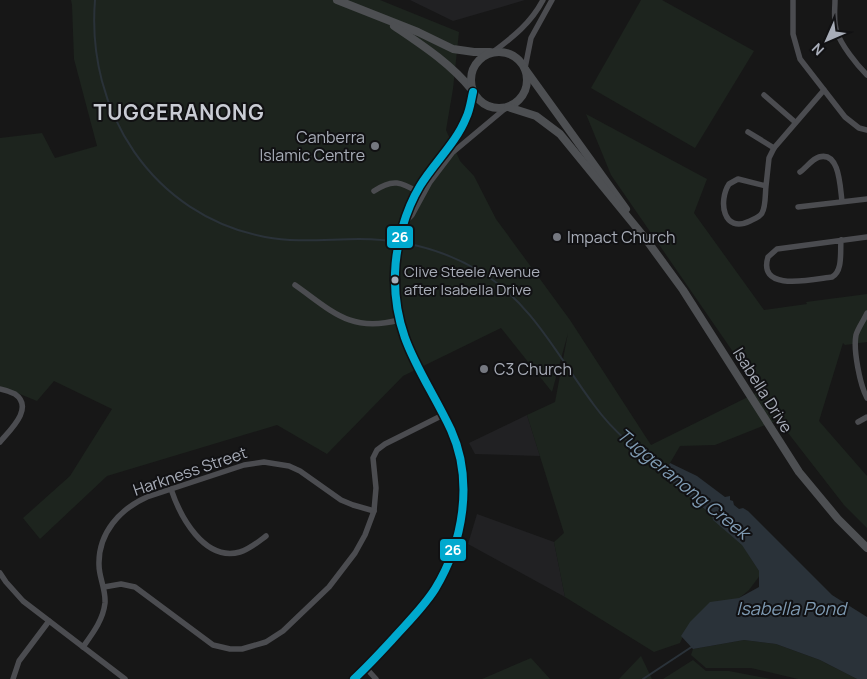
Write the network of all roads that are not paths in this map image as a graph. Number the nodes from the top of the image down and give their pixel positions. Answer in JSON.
{"nodes":[{"id":1,"x":337,"y":0,"type":"edge"},
{"id":2,"x":543,"y":0,"type":"edge"},
{"id":3,"x":552,"y":0,"type":"edge"},
{"id":4,"x":792,"y":0,"type":"edge"},
{"id":5,"x":835,"y":0,"type":"edge"},
{"id":6,"x":381,"y":18,"type":"junction"},
{"id":7,"x":492,"y":52,"type":"junction"},
{"id":8,"x":525,"y":69,"type":"junction"},
{"id":9,"x":867,"y":75,"type":"edge"},
{"id":10,"x":824,"y":90,"type":"junction"},
{"id":11,"x":473,"y":92,"type":"junction"},
{"id":12,"x":764,"y":95,"type":"dead end"},
{"id":13,"x":507,"y":107,"type":"junction"},
{"id":14,"x":795,"y":122,"type":"junction"},
{"id":15,"x":867,"y":130,"type":"edge"},
{"id":16,"x":748,"y":132,"type":"dead end"},
{"id":17,"x":774,"y":148,"type":"junction"},
{"id":18,"x":800,"y":172,"type":"dead end"},
{"id":19,"x":428,"y":180,"type":"junction"},
{"id":20,"x":766,"y":186,"type":"junction"},
{"id":21,"x":374,"y":191,"type":"dead end"},
{"id":22,"x":420,"y":193,"type":"junction"},
{"id":23,"x":867,"y":199,"type":"edge"},
{"id":24,"x":842,"y":201,"type":"junction"},
{"id":25,"x":798,"y":207,"type":"dead end"},
{"id":26,"x":867,"y":237,"type":"edge"},
{"id":27,"x":645,"y":238,"type":"junction"},
{"id":28,"x":841,"y":240,"type":"junction"},
{"id":29,"x":295,"y":285,"type":"dead end"},
{"id":30,"x":867,"y":313,"type":"edge"},
{"id":31,"x":399,"y":320,"type":"junction"},
{"id":32,"x":0,"y":389,"type":"edge"},
{"id":33,"x":867,"y":398,"type":"edge"},
{"id":34,"x":443,"y":415,"type":"junction"},
{"id":35,"x":867,"y":417,"type":"edge"},
{"id":36,"x":858,"y":422,"type":"dead end"},
{"id":37,"x":0,"y":442,"type":"edge"},
{"id":38,"x":171,"y":489,"type":"junction"},
{"id":39,"x":374,"y":510,"type":"junction"},
{"id":40,"x":266,"y":536,"type":"dead end"},
{"id":41,"x":867,"y":548,"type":"edge"},
{"id":42,"x":0,"y":573,"type":"edge"},
{"id":43,"x":3,"y":580,"type":"edge"},
{"id":44,"x":104,"y":586,"type":"junction"},
{"id":45,"x":49,"y":621,"type":"junction"},
{"id":46,"x":83,"y":647,"type":"junction"},
{"id":47,"x":366,"y":668,"type":"junction"},
{"id":48,"x":13,"y":679,"type":"edge"},
{"id":49,"x":125,"y":679,"type":"edge"},
{"id":50,"x":354,"y":679,"type":"edge"},
{"id":51,"x":376,"y":679,"type":"edge"}],
"edges":[{"from":1,"to":6,"type":"main road"},
{"from":2,"to":7,"type":"street"},
{"from":3,"to":8,"type":"street"},
{"from":4,"to":10,"type":"street"},
{"from":5,"to":9,"type":"street"},
{"from":6,"to":7,"type":"main road"},
{"from":6,"to":11,"type":"main road"},
{"from":7,"to":8,"type":"main road"},
{"from":7,"to":11,"type":"main road"},
{"from":8,"to":13,"type":"main road"},
{"from":8,"to":27,"type":"main road","name":"Isabella Drive"},
{"from":10,"to":14,"type":"street"},
{"from":10,"to":15,"type":"street"},
{"from":11,"to":13,"type":"main road"},
{"from":11,"to":19,"type":"street"},
{"from":12,"to":14,"type":"street"},
{"from":13,"to":19,"type":"street"},
{"from":13,"to":27,"type":"main road","name":"Isabella Drive"},
{"from":14,"to":17,"type":"street"},
{"from":16,"to":17,"type":"street"},
{"from":17,"to":20,"type":"street"},
{"from":18,"to":24,"type":"street"},
{"from":19,"to":22,"type":"street"},
{"from":20,"to":20,"type":"street"},
{"from":21,"to":22,"type":"street"},
{"from":22,"to":31,"type":"street"},
{"from":23,"to":24,"type":"street"},
{"from":24,"to":25,"type":"street"},
{"from":26,"to":28,"type":"street"},
{"from":27,"to":41,"type":"main road","name":"Isabella Drive"},
{"from":28,"to":28,"type":"street"},
{"from":29,"to":31,"type":"street"},
{"from":30,"to":33,"type":"street"},
{"from":31,"to":34,"type":"street"},
{"from":32,"to":37,"type":"street"},
{"from":34,"to":39,"type":"street"},
{"from":34,"to":47,"type":"street"},
{"from":35,"to":36,"type":"street"},
{"from":38,"to":39,"type":"street","name":"Harkness Street"},
{"from":38,"to":40,"type":"street"},
{"from":38,"to":44,"type":"street","name":"Harkness Street"},
{"from":39,"to":44,"type":"street"},
{"from":42,"to":43,"type":"street"},
{"from":43,"to":45,"type":"street"},
{"from":44,"to":46,"type":"street","name":"Harkness Street"},
{"from":45,"to":46,"type":"street"},
{"from":45,"to":48,"type":"street"},
{"from":46,"to":49,"type":"street"},
{"from":47,"to":50,"type":"street"},
{"from":47,"to":51,"type":"street"}]}
